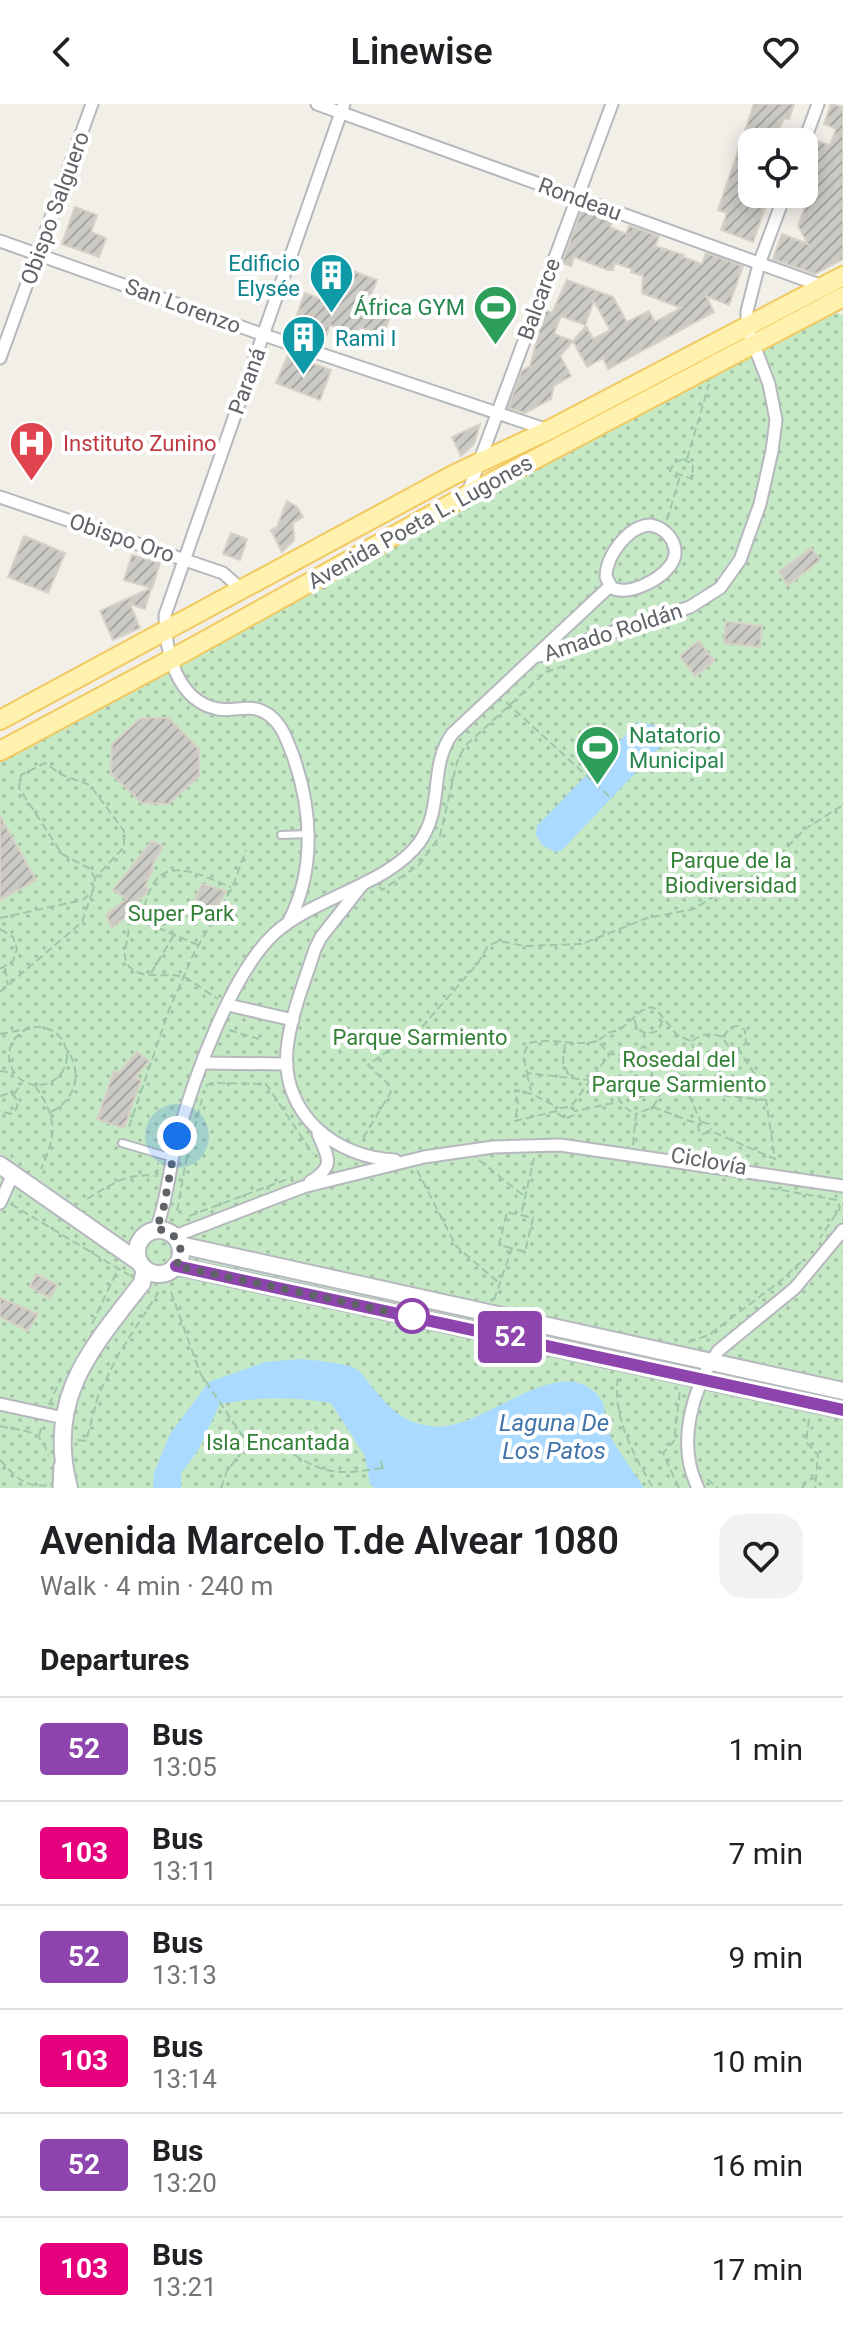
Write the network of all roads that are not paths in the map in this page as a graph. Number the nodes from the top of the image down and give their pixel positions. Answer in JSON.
{"nodes":[{"id":1,"x":92,"y":104,"type":"edge"},
{"id":2,"x":317,"y":104,"type":"edge"},
{"id":3,"x":612,"y":104,"type":"edge"},
{"id":4,"x":818,"y":104,"type":"edge"},
{"id":5,"x":343,"y":108,"type":"edge"},
{"id":6,"x":809,"y":128,"type":"edge"},
{"id":7,"x":577,"y":197,"type":"junction"},
{"id":8,"x":780,"y":208,"type":"edge"},
{"id":9,"x":0,"y":241,"type":"edge"},
{"id":10,"x":38,"y":255,"type":"junction"},
{"id":11,"x":759,"y":264,"type":"junction"},
{"id":12,"x":843,"y":276,"type":"edge"},
{"id":13,"x":824,"y":287,"type":"junction"},
{"id":14,"x":843,"y":296,"type":"edge"},
{"id":15,"x":747,"y":327,"type":"junction"},
{"id":16,"x":264,"y":335,"type":"junction"},
{"id":17,"x":753,"y":345,"type":"junction"},
{"id":18,"x":0,"y":358,"type":"edge"},
{"id":19,"x":497,"y":414,"type":"junction"},
{"id":20,"x":549,"y":430,"type":"junction"},
{"id":21,"x":478,"y":462,"type":"junction"},
{"id":22,"x":467,"y":495,"type":"junction"},
{"id":23,"x":0,"y":497,"type":"edge"},
{"id":24,"x":182,"y":559,"type":"junction"},
{"id":25,"x":610,"y":586,"type":"junction"},
{"id":26,"x":240,"y":588,"type":"junction"},
{"id":27,"x":165,"y":629,"type":"junction"},
{"id":28,"x":170,"y":660,"type":"junction"},
{"id":29,"x":531,"y":660,"type":"junction"},
{"id":30,"x":0,"y":720,"type":"edge"},
{"id":31,"x":0,"y":751,"type":"edge"},
{"id":32,"x":308,"y":834,"type":"junction"},
{"id":33,"x":281,"y":835,"type":"dead end"},
{"id":34,"x":368,"y":880,"type":"junction"},
{"id":35,"x":289,"y":921,"type":"junction"},
{"id":36,"x":228,"y":1005,"type":"junction"},
{"id":37,"x":293,"y":1020,"type":"junction"},
{"id":38,"x":203,"y":1063,"type":"junction"},
{"id":39,"x":287,"y":1064,"type":"junction"},
{"id":40,"x":318,"y":1133,"type":"junction"},
{"id":41,"x":122,"y":1143,"type":"dead end"},
{"id":42,"x":173,"y":1158,"type":"junction"},
{"id":43,"x":412,"y":1160,"type":"junction"},
{"id":44,"x":6,"y":1170,"type":"edge"},
{"id":45,"x":302,"y":1181,"type":"junction"},
{"id":46,"x":843,"y":1186,"type":"edge"},
{"id":47,"x":1,"y":1201,"type":"edge"},
{"id":48,"x":156,"y":1229,"type":"junction"},
{"id":49,"x":843,"y":1230,"type":"edge"},
{"id":50,"x":99,"y":1235,"type":"junction"},
{"id":51,"x":140,"y":1239,"type":"junction"},
{"id":52,"x":178,"y":1241,"type":"junction"},
{"id":53,"x":176,"y":1266,"type":"junction"},
{"id":54,"x":142,"y":1271,"type":"junction"},
{"id":55,"x":711,"y":1362,"type":"junction"},
{"id":56,"x":702,"y":1380,"type":"junction"},
{"id":57,"x":843,"y":1391,"type":"edge"},
{"id":58,"x":0,"y":1404,"type":"edge"},
{"id":59,"x":843,"y":1410,"type":"edge"},
{"id":60,"x":64,"y":1418,"type":"junction"},
{"id":61,"x":58,"y":1487,"type":"edge"},
{"id":62,"x":698,"y":1488,"type":"edge"}],
"edges":[{"from":1,"to":10,"type":"street","name":"Obispo Salguero"},
{"from":2,"to":5,"type":"street","name":"Rondeau"},
{"from":3,"to":7,"type":"street","name":"Balcarce"},
{"from":4,"to":6,"type":"street"},
{"from":5,"to":7,"type":"street","name":"Rondeau"},
{"from":5,"to":16,"type":"street","name":"Paraná"},
{"from":7,"to":11,"type":"street","name":"Rondeau"},
{"from":7,"to":19,"type":"street","name":"Balcarce"},
{"from":8,"to":11,"type":"street"},
{"from":9,"to":10,"type":"street","name":"San Lorenzo"},
{"from":10,"to":16,"type":"street","name":"San Lorenzo"},
{"from":10,"to":18,"type":"street","name":"Obispo Salguero"},
{"from":11,"to":13,"type":"street","name":"Rondeau"},
{"from":11,"to":15,"type":"street"},
{"from":12,"to":13,"type":"main road","name":"Avenida Poeta L. Lugones"},
{"from":13,"to":14,"type":"street","name":"Rondeau"},
{"from":13,"to":15,"type":"main road","name":"Avenida Poeta L. Lugones"},
{"from":14,"to":17,"type":"main road","name":"Avenida Poeta L. Lugones"},
{"from":15,"to":17,"type":"street","name":"Amado Roldán"},
{"from":15,"to":20,"type":"main road","name":"Avenida Poeta L. Lugones"},
{"from":16,"to":19,"type":"street","name":"San Lorenzo"},
{"from":16,"to":24,"type":"street","name":"Paraná"},
{"from":17,"to":22,"type":"main road","name":"Avenida Poeta L. Lugones"},
{"from":17,"to":29,"type":"street","name":"Amado Roldán"},
{"from":19,"to":20,"type":"street","name":"San Lorenzo"},
{"from":19,"to":21,"type":"street","name":"Balcarce"},
{"from":20,"to":21,"type":"main road","name":"Avenida Poeta L. Lugones"},
{"from":21,"to":22,"type":"street","name":"Balcarce"},
{"from":21,"to":26,"type":"main road","name":"Avenida Poeta L. Lugones"},
{"from":22,"to":28,"type":"main road","name":"Avenida Poeta L. Lugones"},
{"from":23,"to":24,"type":"street","name":"Obispo Oro"},
{"from":24,"to":26,"type":"street","name":"Obispo Oro"},
{"from":24,"to":27,"type":"street","name":"Paraná"},
{"from":25,"to":25,"type":"street"},
{"from":25,"to":29,"type":"street","name":"Amado Roldán"},
{"from":26,"to":27,"type":"main road","name":"Avenida Poeta L. Lugones"},
{"from":27,"to":28,"type":"street","name":"Paraná"},
{"from":27,"to":30,"type":"main road","name":"Avenida Poeta L. Lugones"},
{"from":28,"to":31,"type":"main road","name":"Avenida Poeta L. Lugones"},
{"from":28,"to":32,"type":"street"},
{"from":29,"to":34,"type":"street","name":"Amado Roldán"},
{"from":32,"to":33,"type":"lane"},
{"from":32,"to":35,"type":"street"},
{"from":34,"to":35,"type":"street","name":"Amado Roldán"},
{"from":34,"to":37,"type":"street"},
{"from":35,"to":36,"type":"street"},
{"from":36,"to":37,"type":"street"},
{"from":36,"to":38,"type":"street"},
{"from":37,"to":39,"type":"street"},
{"from":38,"to":39,"type":"street"},
{"from":38,"to":42,"type":"street"},
{"from":39,"to":40,"type":"street"},
{"from":40,"to":43,"type":"street"},
{"from":40,"to":45,"type":"street"},
{"from":41,"to":42,"type":"lane"},
{"from":42,"to":48,"type":"street"},
{"from":43,"to":45,"type":"street"},
{"from":43,"to":46,"type":"street"},
{"from":44,"to":47,"type":"street"},
{"from":44,"to":50,"type":"main road"},
{"from":45,"to":52,"type":"street"},
{"from":48,"to":51,"type":"main road"},
{"from":48,"to":52,"type":"main road"},
{"from":49,"to":55,"type":"street"},
{"from":50,"to":51,"type":"main road"},
{"from":50,"to":54,"type":"main road"},
{"from":51,"to":54,"type":"main road"},
{"from":52,"to":53,"type":"main road"},
{"from":52,"to":55,"type":"main road"},
{"from":53,"to":54,"type":"main road"},
{"from":53,"to":56,"type":"main road"},
{"from":54,"to":60,"type":"main road"},
{"from":55,"to":56,"type":"street"},
{"from":55,"to":57,"type":"main road"},
{"from":56,"to":59,"type":"main road"},
{"from":56,"to":62,"type":"street"},
{"from":58,"to":60,"type":"street"},
{"from":60,"to":61,"type":"main road"}]}
